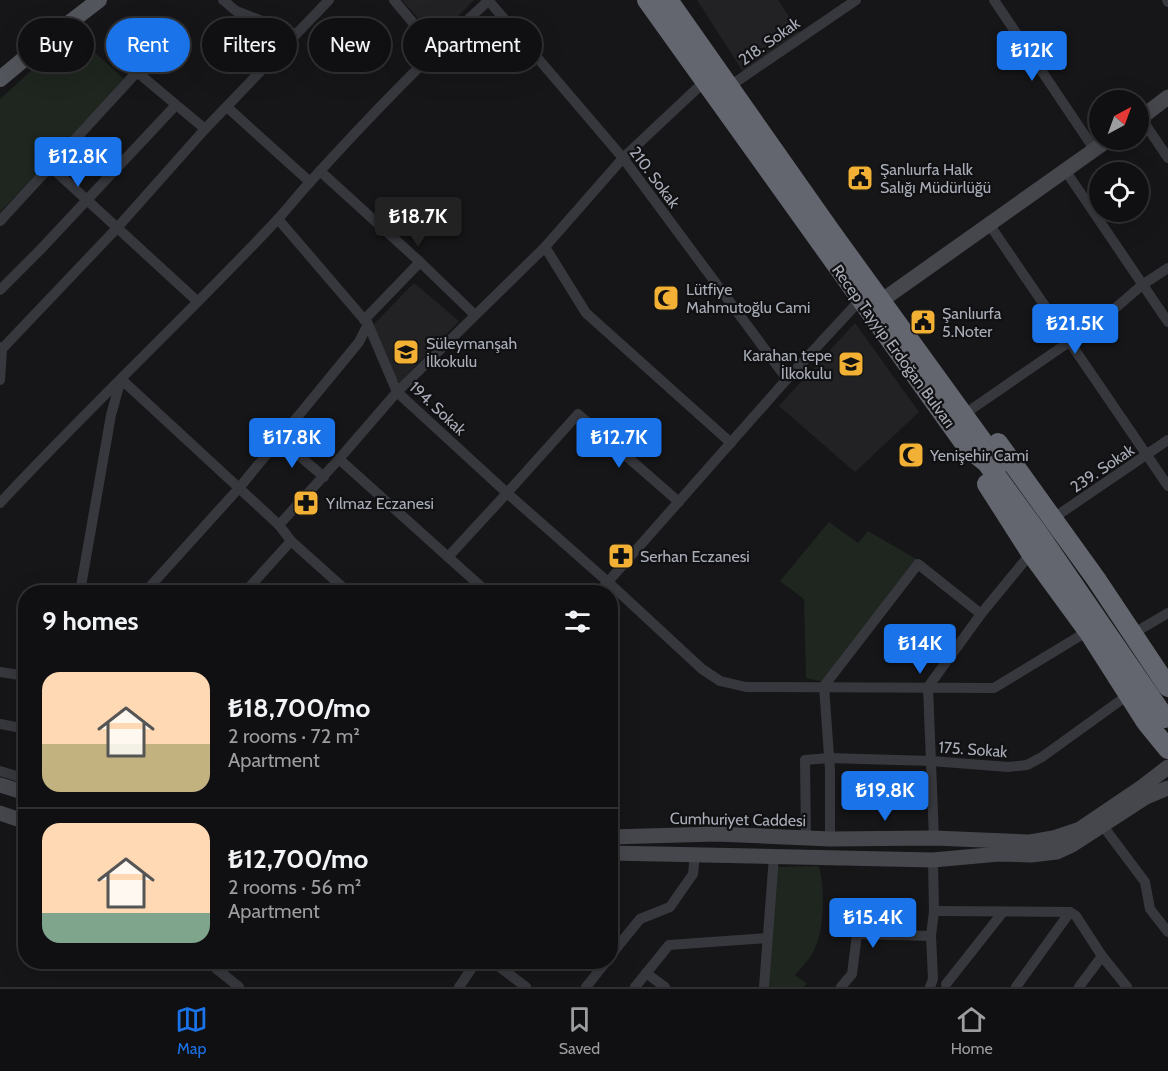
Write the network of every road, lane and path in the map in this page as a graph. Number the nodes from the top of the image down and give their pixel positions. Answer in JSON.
{"nodes":[{"id":1,"x":99,"y":0,"type":"edge"},
{"id":2,"x":223,"y":0,"type":"edge"},
{"id":3,"x":329,"y":0,"type":"edge"},
{"id":4,"x":394,"y":0,"type":"edge"},
{"id":5,"x":489,"y":0,"type":"edge"},
{"id":6,"x":634,"y":0,"type":"edge"},
{"id":7,"x":647,"y":0,"type":"edge"},
{"id":8,"x":668,"y":0,"type":"edge"},
{"id":9,"x":679,"y":0,"type":"edge"},
{"id":10,"x":856,"y":0,"type":"edge"},
{"id":11,"x":994,"y":0,"type":"edge"},
{"id":12,"x":254,"y":18,"type":"edge"},
{"id":13,"x":409,"y":18,"type":"edge"},
{"id":14,"x":469,"y":18,"type":"edge"},
{"id":15,"x":297,"y":33,"type":"edge"},
{"id":16,"x":702,"y":68,"type":"junction"},
{"id":17,"x":260,"y":72,"type":"edge"},
{"id":18,"x":413,"y":72,"type":"edge"},
{"id":19,"x":0,"y":80,"type":"edge"},
{"id":20,"x":730,"y":86,"type":"junction"},
{"id":21,"x":1168,"y":97,"type":"edge"},
{"id":22,"x":175,"y":106,"type":"junction"},
{"id":23,"x":227,"y":107,"type":"junction"},
{"id":24,"x":1149,"y":112,"type":"edge"},
{"id":25,"x":205,"y":129,"type":"junction"},
{"id":26,"x":1149,"y":132,"type":"edge"},
{"id":27,"x":1089,"y":142,"type":"edge"},
{"id":28,"x":1093,"y":150,"type":"edge"},
{"id":29,"x":622,"y":158,"type":"junction"},
{"id":30,"x":1168,"y":158,"type":"edge"},
{"id":31,"x":51,"y":167,"type":"junction"},
{"id":32,"x":1065,"y":170,"type":"junction"},
{"id":33,"x":320,"y":171,"type":"junction"},
{"id":34,"x":310,"y":182,"type":"junction"},
{"id":35,"x":86,"y":201,"type":"junction"},
{"id":36,"x":278,"y":219,"type":"junction"},
{"id":37,"x":0,"y":221,"type":"edge"},
{"id":38,"x":989,"y":224,"type":"junction"},
{"id":39,"x":117,"y":228,"type":"junction"},
{"id":40,"x":545,"y":247,"type":"junction"},
{"id":41,"x":420,"y":262,"type":"junction"},
{"id":42,"x":1168,"y":268,"type":"edge"},
{"id":43,"x":1142,"y":285,"type":"junction"},
{"id":44,"x":0,"y":290,"type":"edge"},
{"id":45,"x":861,"y":299,"type":"junction"},
{"id":46,"x":881,"y":301,"type":"junction"},
{"id":47,"x":197,"y":302,"type":"junction"},
{"id":48,"x":475,"y":315,"type":"junction"},
{"id":49,"x":366,"y":322,"type":"junction"},
{"id":50,"x":1168,"y":322,"type":"edge"},
{"id":51,"x":1069,"y":341,"type":"junction"},
{"id":52,"x":1,"y":349,"type":"edge"},
{"id":53,"x":121,"y":379,"type":"junction"},
{"id":54,"x":787,"y":379,"type":"junction"},
{"id":55,"x":0,"y":380,"type":"edge"},
{"id":56,"x":397,"y":392,"type":"junction"},
{"id":57,"x":963,"y":415,"type":"junction"},
{"id":58,"x":280,"y":439,"type":"junction"},
{"id":59,"x":1168,"y":440,"type":"edge"},
{"id":60,"x":731,"y":443,"type":"junction"},
{"id":61,"x":967,"y":447,"type":"junction"},
{"id":62,"x":1148,"y":455,"type":"junction"},
{"id":63,"x":339,"y":459,"type":"junction"},
{"id":64,"x":324,"y":477,"type":"junction"},
{"id":65,"x":1168,"y":486,"type":"edge"},
{"id":66,"x":239,"y":488,"type":"junction"},
{"id":67,"x":507,"y":494,"type":"junction"},
{"id":68,"x":679,"y":502,"type":"junction"},
{"id":69,"x":0,"y":503,"type":"edge"},
{"id":70,"x":1052,"y":519,"type":"junction"},
{"id":71,"x":279,"y":525,"type":"junction"},
{"id":72,"x":291,"y":541,"type":"junction"},
{"id":73,"x":1031,"y":553,"type":"junction"},
{"id":74,"x":448,"y":558,"type":"junction"},
{"id":75,"x":608,"y":582,"type":"junction"},
{"id":76,"x":81,"y":585,"type":"edge"},
{"id":77,"x":152,"y":585,"type":"edge"},
{"id":78,"x":251,"y":585,"type":"edge"},
{"id":79,"x":340,"y":585,"type":"edge"},
{"id":80,"x":477,"y":585,"type":"edge"},
{"id":81,"x":605,"y":585,"type":"edge"},
{"id":82,"x":611,"y":585,"type":"edge"},
{"id":83,"x":618,"y":591,"type":"edge"},
{"id":84,"x":1168,"y":613,"type":"edge"},
{"id":85,"x":981,"y":614,"type":"junction"},
{"id":86,"x":1088,"y":630,"type":"junction"},
{"id":87,"x":1134,"y":633,"type":"junction"},
{"id":88,"x":0,"y":672,"type":"edge"},
{"id":89,"x":18,"y":675,"type":"edge"},
{"id":90,"x":824,"y":686,"type":"junction"},
{"id":91,"x":928,"y":687,"type":"junction"},
{"id":92,"x":1168,"y":687,"type":"edge"},
{"id":93,"x":1128,"y":695,"type":"junction"},
{"id":94,"x":1162,"y":720,"type":"edge"},
{"id":95,"x":0,"y":724,"type":"edge"},
{"id":96,"x":18,"y":727,"type":"edge"},
{"id":97,"x":1168,"y":749,"type":"edge"},
{"id":98,"x":829,"y":758,"type":"junction"},
{"id":99,"x":931,"y":760,"type":"junction"},
{"id":100,"x":1168,"y":767,"type":"edge"},
{"id":101,"x":0,"y":771,"type":"edge"},
{"id":102,"x":18,"y":777,"type":"edge"},
{"id":103,"x":0,"y":785,"type":"edge"},
{"id":104,"x":1168,"y":788,"type":"edge"},
{"id":105,"x":18,"y":791,"type":"edge"},
{"id":106,"x":0,"y":813,"type":"edge"},
{"id":107,"x":18,"y":819,"type":"edge"},
{"id":108,"x":1103,"y":826,"type":"junction"},
{"id":109,"x":618,"y":837,"type":"edge"},
{"id":110,"x":806,"y":837,"type":"junction"},
{"id":111,"x":934,"y":838,"type":"junction"},
{"id":112,"x":830,"y":839,"type":"junction"},
{"id":113,"x":618,"y":853,"type":"edge"},
{"id":114,"x":695,"y":854,"type":"junction"},
{"id":115,"x":774,"y":856,"type":"junction"},
{"id":116,"x":933,"y":861,"type":"junction"},
{"id":117,"x":934,"y":910,"type":"junction"},
{"id":118,"x":1002,"y":912,"type":"junction"},
{"id":119,"x":1070,"y":912,"type":"junction"},
{"id":120,"x":1168,"y":933,"type":"edge"},
{"id":121,"x":931,"y":936,"type":"junction"},
{"id":122,"x":767,"y":938,"type":"junction"},
{"id":123,"x":618,"y":946,"type":"edge"},
{"id":124,"x":1102,"y":956,"type":"junction"},
{"id":125,"x":220,"y":969,"type":"edge"},
{"id":126,"x":471,"y":969,"type":"edge"},
{"id":127,"x":502,"y":969,"type":"edge"},
{"id":128,"x":600,"y":969,"type":"edge"},
{"id":129,"x":646,"y":973,"type":"junction"},
{"id":130,"x":932,"y":983,"type":"edge"},
{"id":131,"x":948,"y":986,"type":"edge"},
{"id":132,"x":239,"y":987,"type":"edge"},
{"id":133,"x":459,"y":987,"type":"edge"},
{"id":134,"x":526,"y":987,"type":"edge"},
{"id":135,"x":586,"y":987,"type":"edge"},
{"id":136,"x":635,"y":987,"type":"edge"},
{"id":137,"x":665,"y":987,"type":"edge"},
{"id":138,"x":764,"y":987,"type":"edge"},
{"id":139,"x":841,"y":987,"type":"edge"},
{"id":140,"x":1016,"y":987,"type":"edge"},
{"id":141,"x":1079,"y":987,"type":"edge"},
{"id":142,"x":1127,"y":987,"type":"edge"}],
"edges":[{"from":1,"to":19,"type":"main road"},
{"from":2,"to":12,"type":"street"},
{"from":3,"to":15,"type":"street"},
{"from":4,"to":13,"type":"street"},
{"from":5,"to":14,"type":"street"},
{"from":5,"to":29,"type":"street","name":"210. Sokak"},
{"from":6,"to":16,"type":"highway"},
{"from":7,"to":16,"type":"highway","name":"Recep Tayyip Erdoğan Bulvarı"},
{"from":8,"to":16,"type":"highway","name":"Recep Tayyip Erdoğan Bulvarı"},
{"from":9,"to":16,"type":"highway"},
{"from":10,"to":20,"type":"street","name":"218. Sokak"},
{"from":11,"to":27,"type":"street"},
{"from":16,"to":20,"type":"highway","name":"Recep Tayyip Erdoğan Bulvarı"},
{"from":16,"to":29,"type":"street"},
{"from":16,"to":45,"type":"highway","name":"Recep Tayyip Erdoğan Bulvarı"},
{"from":17,"to":23,"type":"street"},
{"from":18,"to":33,"type":"street"},
{"from":20,"to":46,"type":"highway","name":"Recep Tayyip Erdoğan Bulvarı"},
{"from":21,"to":24,"type":"main road"},
{"from":22,"to":25,"type":"street"},
{"from":22,"to":31,"type":"street"},
{"from":22,"to":35,"type":"street"},
{"from":23,"to":25,"type":"street"},
{"from":23,"to":34,"type":"street"},
{"from":25,"to":39,"type":"street"},
{"from":26,"to":30,"type":"street"},
{"from":28,"to":32,"type":"main road"},
{"from":29,"to":40,"type":"street"},
{"from":29,"to":54,"type":"street","name":"210. Sokak"},
{"from":31,"to":35,"type":"street"},
{"from":31,"to":37,"type":"street"},
{"from":32,"to":38,"type":"main road"},
{"from":32,"to":43,"type":"street"},
{"from":33,"to":34,"type":"street"},
{"from":33,"to":41,"type":"street"},
{"from":34,"to":36,"type":"street"},
{"from":35,"to":39,"type":"street"},
{"from":35,"to":44,"type":"street"},
{"from":36,"to":47,"type":"street"},
{"from":36,"to":49,"type":"street","name":"194. Sokak"},
{"from":38,"to":46,"type":"main road"},
{"from":38,"to":51,"type":"street"},
{"from":39,"to":47,"type":"street"},
{"from":39,"to":52,"type":"street"},
{"from":40,"to":48,"type":"street"},
{"from":40,"to":60,"type":"street"},
{"from":41,"to":48,"type":"street"},
{"from":41,"to":49,"type":"street"},
{"from":42,"to":43,"type":"street"},
{"from":43,"to":50,"type":"street"},
{"from":43,"to":51,"type":"street"},
{"from":45,"to":54,"type":"street"},
{"from":45,"to":61,"type":"highway","name":"Recep Tayyip Erdoğan Bulvarı"},
{"from":46,"to":57,"type":"highway","name":"Recep Tayyip Erdoğan Bulvarı"},
{"from":47,"to":53,"type":"street"},
{"from":48,"to":56,"type":"street"},
{"from":49,"to":56,"type":"street","name":"194. Sokak"},
{"from":49,"to":58,"type":"street"},
{"from":51,"to":57,"type":"street"},
{"from":51,"to":62,"type":"street"},
{"from":52,"to":55,"type":"street"},
{"from":53,"to":66,"type":"street"},
{"from":53,"to":69,"type":"street"},
{"from":53,"to":76,"type":"street"},
{"from":54,"to":60,"type":"street"},
{"from":56,"to":63,"type":"street"},
{"from":56,"to":67,"type":"street","name":"194. Sokak"},
{"from":57,"to":70,"type":"highway"},
{"from":57,"to":94,"type":"highway","name":"Recep Tayyip Erdoğan Bulvarı"},
{"from":58,"to":64,"type":"street"},
{"from":58,"to":66,"type":"street"},
{"from":59,"to":62,"type":"street","name":"239. Sokak"},
{"from":60,"to":68,"type":"street"},
{"from":61,"to":73,"type":"highway"},
{"from":61,"to":94,"type":"highway","name":"Recep Tayyip Erdoğan Bulvarı"},
{"from":62,"to":65,"type":"street"},
{"from":62,"to":70,"type":"street","name":"239. Sokak"},
{"from":63,"to":64,"type":"street"},
{"from":63,"to":74,"type":"street"},
{"from":64,"to":71,"type":"street"},
{"from":66,"to":71,"type":"street"},
{"from":66,"to":77,"type":"street"},
{"from":67,"to":68,"type":"street"},
{"from":67,"to":74,"type":"street"},
{"from":67,"to":75,"type":"street","name":"194. Sokak"},
{"from":68,"to":75,"type":"street"},
{"from":70,"to":87,"type":"highway"},
{"from":71,"to":72,"type":"street"},
{"from":72,"to":78,"type":"street"},
{"from":72,"to":79,"type":"street"},
{"from":73,"to":85,"type":"street"},
{"from":73,"to":86,"type":"highway"},
{"from":74,"to":80,"type":"street"},
{"from":75,"to":81,"type":"street"},
{"from":75,"to":82,"type":"street","name":"194. Sokak"},
{"from":83,"to":90,"type":"street","name":"194. Sokak"},
{"from":84,"to":87,"type":"street"},
{"from":85,"to":90,"type":"street"},
{"from":85,"to":91,"type":"street"},
{"from":86,"to":91,"type":"street","name":"194. Sokak"},
{"from":86,"to":93,"type":"highway"},
{"from":87,"to":92,"type":"highway"},
{"from":88,"to":89,"type":"street"},
{"from":90,"to":91,"type":"street","name":"194. Sokak"},
{"from":90,"to":98,"type":"street"},
{"from":91,"to":99,"type":"street"},
{"from":93,"to":94,"type":"highway"},
{"from":93,"to":99,"type":"street","name":"175. Sokak"},
{"from":94,"to":97,"type":"highway"},
{"from":95,"to":96,"type":"street"},
{"from":98,"to":99,"type":"street","name":"175. Sokak"},
{"from":98,"to":110,"type":"street","name":"175. Sokak"},
{"from":98,"to":112,"type":"street"},
{"from":99,"to":111,"type":"street"},
{"from":100,"to":111,"type":"main road","name":"Cumhuriyet Caddesi"},
{"from":101,"to":102,"type":"street"},
{"from":103,"to":105,"type":"main road"},
{"from":104,"to":108,"type":"main road"},
{"from":106,"to":107,"type":"main road"},
{"from":108,"to":116,"type":"main road"},
{"from":108,"to":120,"type":"street"},
{"from":109,"to":110,"type":"main road","name":"Cumhuriyet Caddesi"},
{"from":110,"to":112,"type":"main road","name":"Cumhuriyet Caddesi"},
{"from":111,"to":112,"type":"main road","name":"Cumhuriyet Caddesi"},
{"from":113,"to":114,"type":"main road"},
{"from":114,"to":115,"type":"main road"},
{"from":114,"to":123,"type":"street"},
{"from":115,"to":116,"type":"main road"},
{"from":115,"to":122,"type":"street"},
{"from":116,"to":117,"type":"street"},
{"from":117,"to":118,"type":"street"},
{"from":117,"to":121,"type":"street"},
{"from":118,"to":119,"type":"street"},
{"from":118,"to":131,"type":"street"},
{"from":119,"to":124,"type":"street"},
{"from":119,"to":140,"type":"street"},
{"from":121,"to":130,"type":"street"},
{"from":121,"to":139,"type":"street"},
{"from":122,"to":129,"type":"street"},
{"from":122,"to":138,"type":"street"},
{"from":124,"to":141,"type":"street"},
{"from":124,"to":142,"type":"street"},
{"from":125,"to":132,"type":"street"},
{"from":126,"to":133,"type":"street"},
{"from":127,"to":134,"type":"street"},
{"from":128,"to":135,"type":"street"},
{"from":129,"to":136,"type":"street"},
{"from":129,"to":137,"type":"street"},
{"from":130,"to":131,"type":"street"}]}
